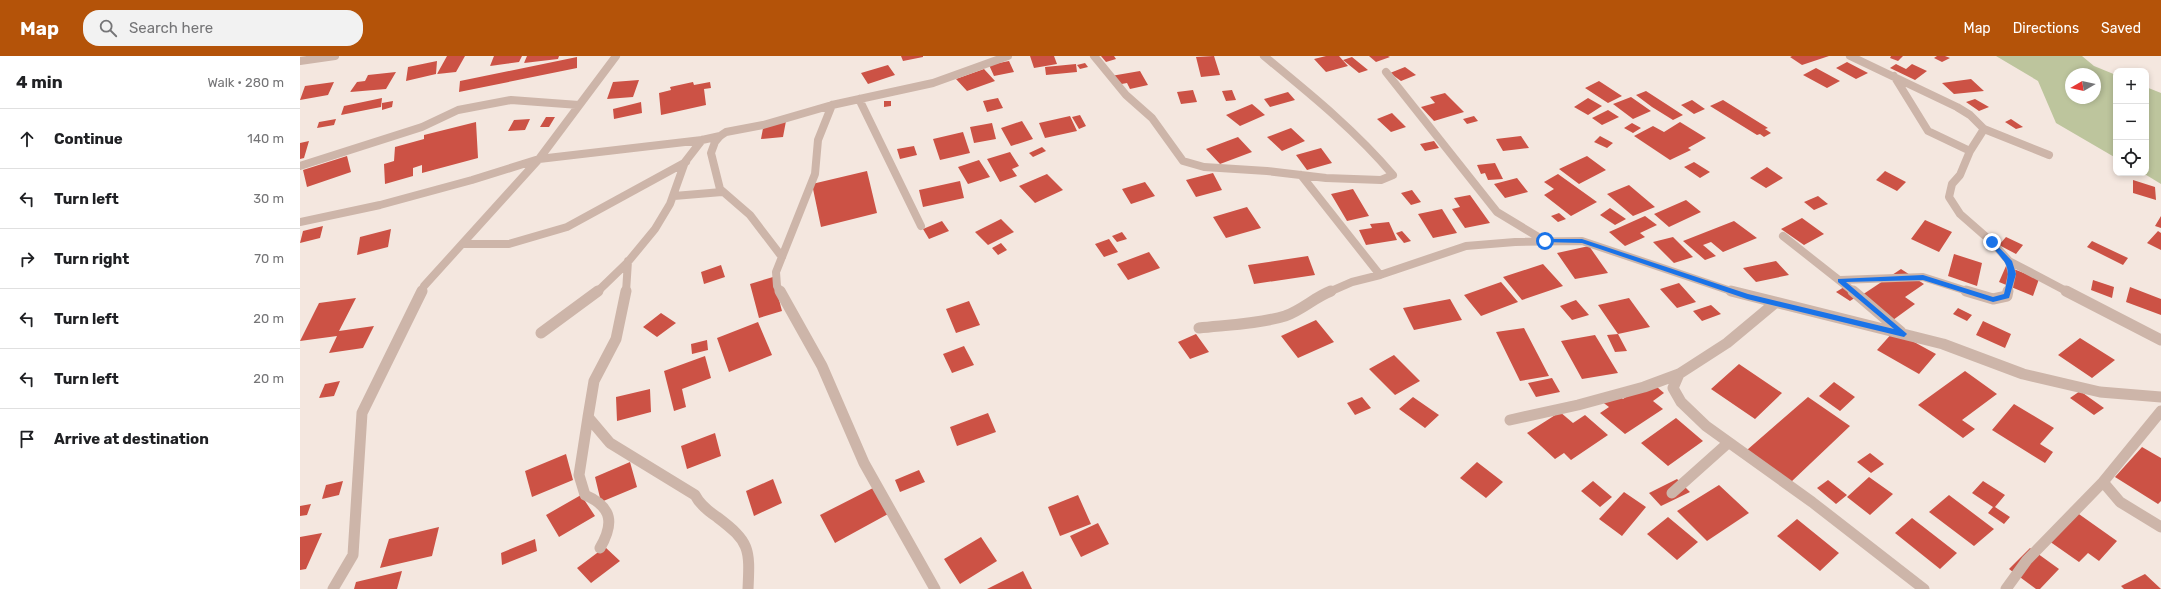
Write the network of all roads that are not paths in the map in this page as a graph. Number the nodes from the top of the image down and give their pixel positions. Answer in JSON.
{"nodes":[{"id":1,"x":335,"y":56,"type":"edge"},
{"id":2,"x":616,"y":56,"type":"edge"},
{"id":3,"x":1008,"y":56,"type":"edge"},
{"id":4,"x":1094,"y":56,"type":"edge"},
{"id":5,"x":1264,"y":56,"type":"edge"},
{"id":6,"x":1850,"y":56,"type":"edge"},
{"id":7,"x":300,"y":61,"type":"edge"},
{"id":8,"x":1386,"y":72,"type":"dead end"},
{"id":9,"x":1894,"y":76,"type":"junction"},
{"id":10,"x":859,"y":99,"type":"junction"},
{"id":11,"x":579,"y":105,"type":"junction"},
{"id":12,"x":832,"y":105,"type":"junction"},
{"id":13,"x":1984,"y":129,"type":"junction"},
{"id":14,"x":720,"y":136,"type":"junction"},
{"id":15,"x":702,"y":140,"type":"junction"},
{"id":16,"x":1970,"y":151,"type":"junction"},
{"id":17,"x":2049,"y":155,"type":"dead end"},
{"id":18,"x":539,"y":159,"type":"junction"},
{"id":19,"x":686,"y":162,"type":"junction"},
{"id":20,"x":300,"y":166,"type":"edge"},
{"id":21,"x":1301,"y":175,"type":"junction"},
{"id":22,"x":722,"y":192,"type":"junction"},
{"id":23,"x":674,"y":196,"type":"junction"},
{"id":24,"x":300,"y":222,"type":"edge"},
{"id":25,"x":921,"y":226,"type":"dead end"},
{"id":26,"x":1783,"y":236,"type":"dead end"},
{"id":27,"x":1545,"y":241,"type":"junction"},
{"id":28,"x":463,"y":244,"type":"junction"},
{"id":29,"x":782,"y":257,"type":"junction"},
{"id":30,"x":628,"y":261,"type":"junction"},
{"id":31,"x":2009,"y":261,"type":"junction"},
{"id":32,"x":1380,"y":275,"type":"junction"},
{"id":33,"x":1840,"y":280,"type":"junction"},
{"id":34,"x":1775,"y":303,"type":"junction"},
{"id":35,"x":1199,"y":328,"type":"dead end"},
{"id":36,"x":541,"y":333,"type":"dead end"},
{"id":37,"x":1904,"y":334,"type":"junction"},
{"id":38,"x":2161,"y":340,"type":"edge"},
{"id":39,"x":1679,"y":374,"type":"junction"},
{"id":40,"x":2161,"y":397,"type":"edge"},
{"id":41,"x":2161,"y":411,"type":"edge"},
{"id":42,"x":588,"y":417,"type":"junction"},
{"id":43,"x":1510,"y":420,"type":"dead end"},
{"id":44,"x":1728,"y":442,"type":"junction"},
{"id":45,"x":2103,"y":482,"type":"junction"},
{"id":46,"x":1672,"y":493,"type":"dead end"},
{"id":47,"x":2161,"y":527,"type":"edge"},
{"id":48,"x":600,"y":548,"type":"dead end"},
{"id":49,"x":333,"y":589,"type":"edge"},
{"id":50,"x":748,"y":589,"type":"edge"},
{"id":51,"x":935,"y":589,"type":"edge"},
{"id":52,"x":1924,"y":589,"type":"edge"},
{"id":53,"x":2006,"y":589,"type":"edge"}],
"edges":[{"from":1,"to":7,"type":"street"},
{"from":2,"to":11,"type":"street"},
{"from":3,"to":10,"type":"street"},
{"from":4,"to":21,"type":"street"},
{"from":5,"to":21,"type":"street"},
{"from":6,"to":9,"type":"street"},
{"from":8,"to":27,"type":"street"},
{"from":9,"to":13,"type":"street"},
{"from":9,"to":16,"type":"street"},
{"from":10,"to":12,"type":"street"},
{"from":10,"to":25,"type":"street"},
{"from":11,"to":18,"type":"street"},
{"from":11,"to":20,"type":"street"},
{"from":12,"to":14,"type":"street"},
{"from":12,"to":29,"type":"street"},
{"from":13,"to":16,"type":"street"},
{"from":13,"to":17,"type":"street"},
{"from":14,"to":15,"type":"street"},
{"from":14,"to":22,"type":"street"},
{"from":15,"to":18,"type":"street"},
{"from":15,"to":19,"type":"street"},
{"from":16,"to":31,"type":"street"},
{"from":18,"to":24,"type":"street"},
{"from":18,"to":28,"type":"street"},
{"from":19,"to":23,"type":"street"},
{"from":19,"to":28,"type":"street"},
{"from":21,"to":32,"type":"street"},
{"from":22,"to":23,"type":"street"},
{"from":22,"to":29,"type":"street"},
{"from":23,"to":30,"type":"street"},
{"from":26,"to":33,"type":"street"},
{"from":27,"to":32,"type":"street"},
{"from":27,"to":34,"type":"street"},
{"from":28,"to":49,"type":"street"},
{"from":29,"to":51,"type":"street"},
{"from":30,"to":36,"type":"street"},
{"from":30,"to":42,"type":"street"},
{"from":31,"to":33,"type":"street"},
{"from":31,"to":38,"type":"street"},
{"from":32,"to":35,"type":"street"},
{"from":33,"to":37,"type":"street"},
{"from":34,"to":37,"type":"street"},
{"from":34,"to":39,"type":"street"},
{"from":37,"to":40,"type":"street"},
{"from":39,"to":43,"type":"street"},
{"from":39,"to":44,"type":"street"},
{"from":41,"to":45,"type":"street"},
{"from":42,"to":48,"type":"street"},
{"from":42,"to":50,"type":"street"},
{"from":44,"to":46,"type":"street"},
{"from":44,"to":52,"type":"street"},
{"from":45,"to":47,"type":"street"},
{"from":45,"to":53,"type":"street"}]}
